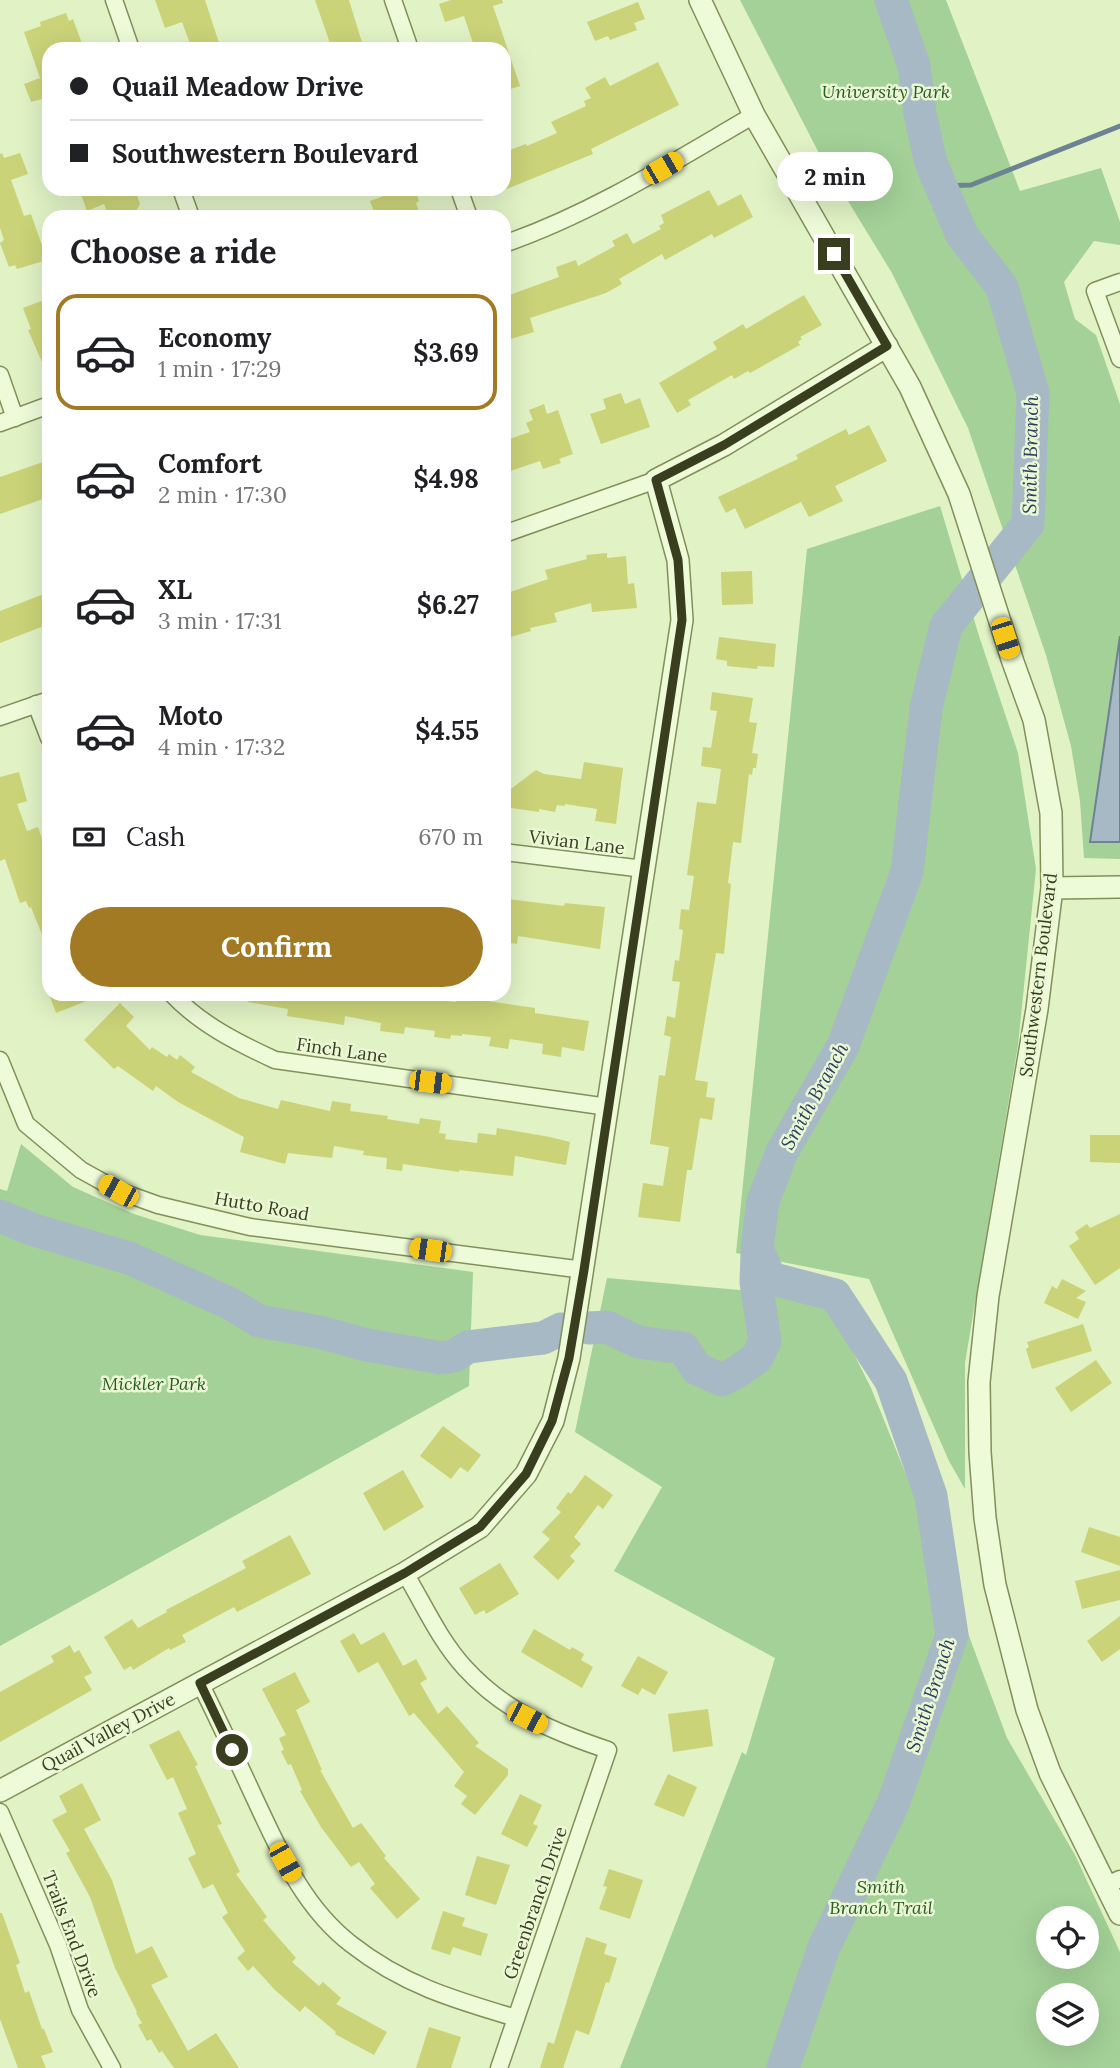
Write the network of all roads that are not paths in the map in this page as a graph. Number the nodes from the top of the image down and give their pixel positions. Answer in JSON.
{"nodes":[{"id":1,"x":114,"y":0,"type":"edge"},
{"id":2,"x":393,"y":0,"type":"edge"},
{"id":3,"x":700,"y":0,"type":"edge"},
{"id":4,"x":129,"y":42,"type":"edge"},
{"id":5,"x":408,"y":42,"type":"edge"},
{"id":6,"x":754,"y":115,"type":"junction"},
{"id":7,"x":511,"y":242,"type":"edge"},
{"id":8,"x":1120,"y":282,"type":"edge"},
{"id":9,"x":887,"y":346,"type":"junction"},
{"id":10,"x":1120,"y":359,"type":"edge"},
{"id":11,"x":0,"y":375,"type":"edge"},
{"id":12,"x":42,"y":408,"type":"edge"},
{"id":13,"x":8,"y":420,"type":"edge"},
{"id":14,"x":656,"y":480,"type":"junction"},
{"id":15,"x":511,"y":532,"type":"edge"},
{"id":16,"x":42,"y":702,"type":"edge"},
{"id":17,"x":0,"y":717,"type":"edge"},
{"id":18,"x":511,"y":853,"type":"edge"},
{"id":19,"x":644,"y":869,"type":"junction"},
{"id":20,"x":1120,"y":887,"type":"edge"},
{"id":21,"x":1052,"y":888,"type":"junction"},
{"id":22,"x":180,"y":1001,"type":"edge"},
{"id":23,"x":0,"y":1060,"type":"edge"},
{"id":24,"x":608,"y":1107,"type":"junction"},
{"id":25,"x":584,"y":1270,"type":"junction"},
{"id":26,"x":405,"y":1573,"type":"junction"},
{"id":27,"x":200,"y":1683,"type":"junction"},
{"id":28,"x":0,"y":1791,"type":"edge"},
{"id":29,"x":0,"y":1812,"type":"edge"},
{"id":30,"x":1113,"y":1882,"type":"edge"},
{"id":31,"x":1120,"y":1914,"type":"edge"},
{"id":32,"x":516,"y":2018,"type":"junction"},
{"id":33,"x":111,"y":2068,"type":"edge"},
{"id":34,"x":499,"y":2068,"type":"edge"}],
"edges":[{"from":1,"to":4,"type":"street"},
{"from":2,"to":5,"type":"street"},
{"from":3,"to":6,"type":"street","name":"Southwestern Boulevard"},
{"from":6,"to":7,"type":"street"},
{"from":6,"to":9,"type":"street","name":"Southwestern Boulevard"},
{"from":8,"to":10,"type":"street"},
{"from":9,"to":14,"type":"street"},
{"from":9,"to":21,"type":"street","name":"Southwestern Boulevard"},
{"from":11,"to":13,"type":"street"},
{"from":12,"to":13,"type":"street"},
{"from":14,"to":15,"type":"street"},
{"from":14,"to":19,"type":"street","name":"Quail Valley Drive"},
{"from":16,"to":17,"type":"street"},
{"from":18,"to":19,"type":"street","name":"Vivian Lane"},
{"from":19,"to":24,"type":"street","name":"Quail Valley Drive"},
{"from":20,"to":21,"type":"street"},
{"from":21,"to":30,"type":"street","name":"Southwestern Boulevard"},
{"from":22,"to":24,"type":"street","name":"Finch Lane"},
{"from":23,"to":25,"type":"street","name":"Hutto Road"},
{"from":24,"to":25,"type":"street","name":"Quail Valley Drive"},
{"from":25,"to":26,"type":"street","name":"Quail Valley Drive"},
{"from":26,"to":27,"type":"street","name":"Quail Valley Drive"},
{"from":26,"to":32,"type":"street","name":"Greenbranch Drive"},
{"from":27,"to":28,"type":"street","name":"Quail Valley Drive"},
{"from":27,"to":32,"type":"street"},
{"from":29,"to":33,"type":"street","name":"Trails End Drive"},
{"from":30,"to":31,"type":"street","name":"Southwestern Boulevard"},
{"from":32,"to":34,"type":"street","name":"Greenbranch Drive"}]}
